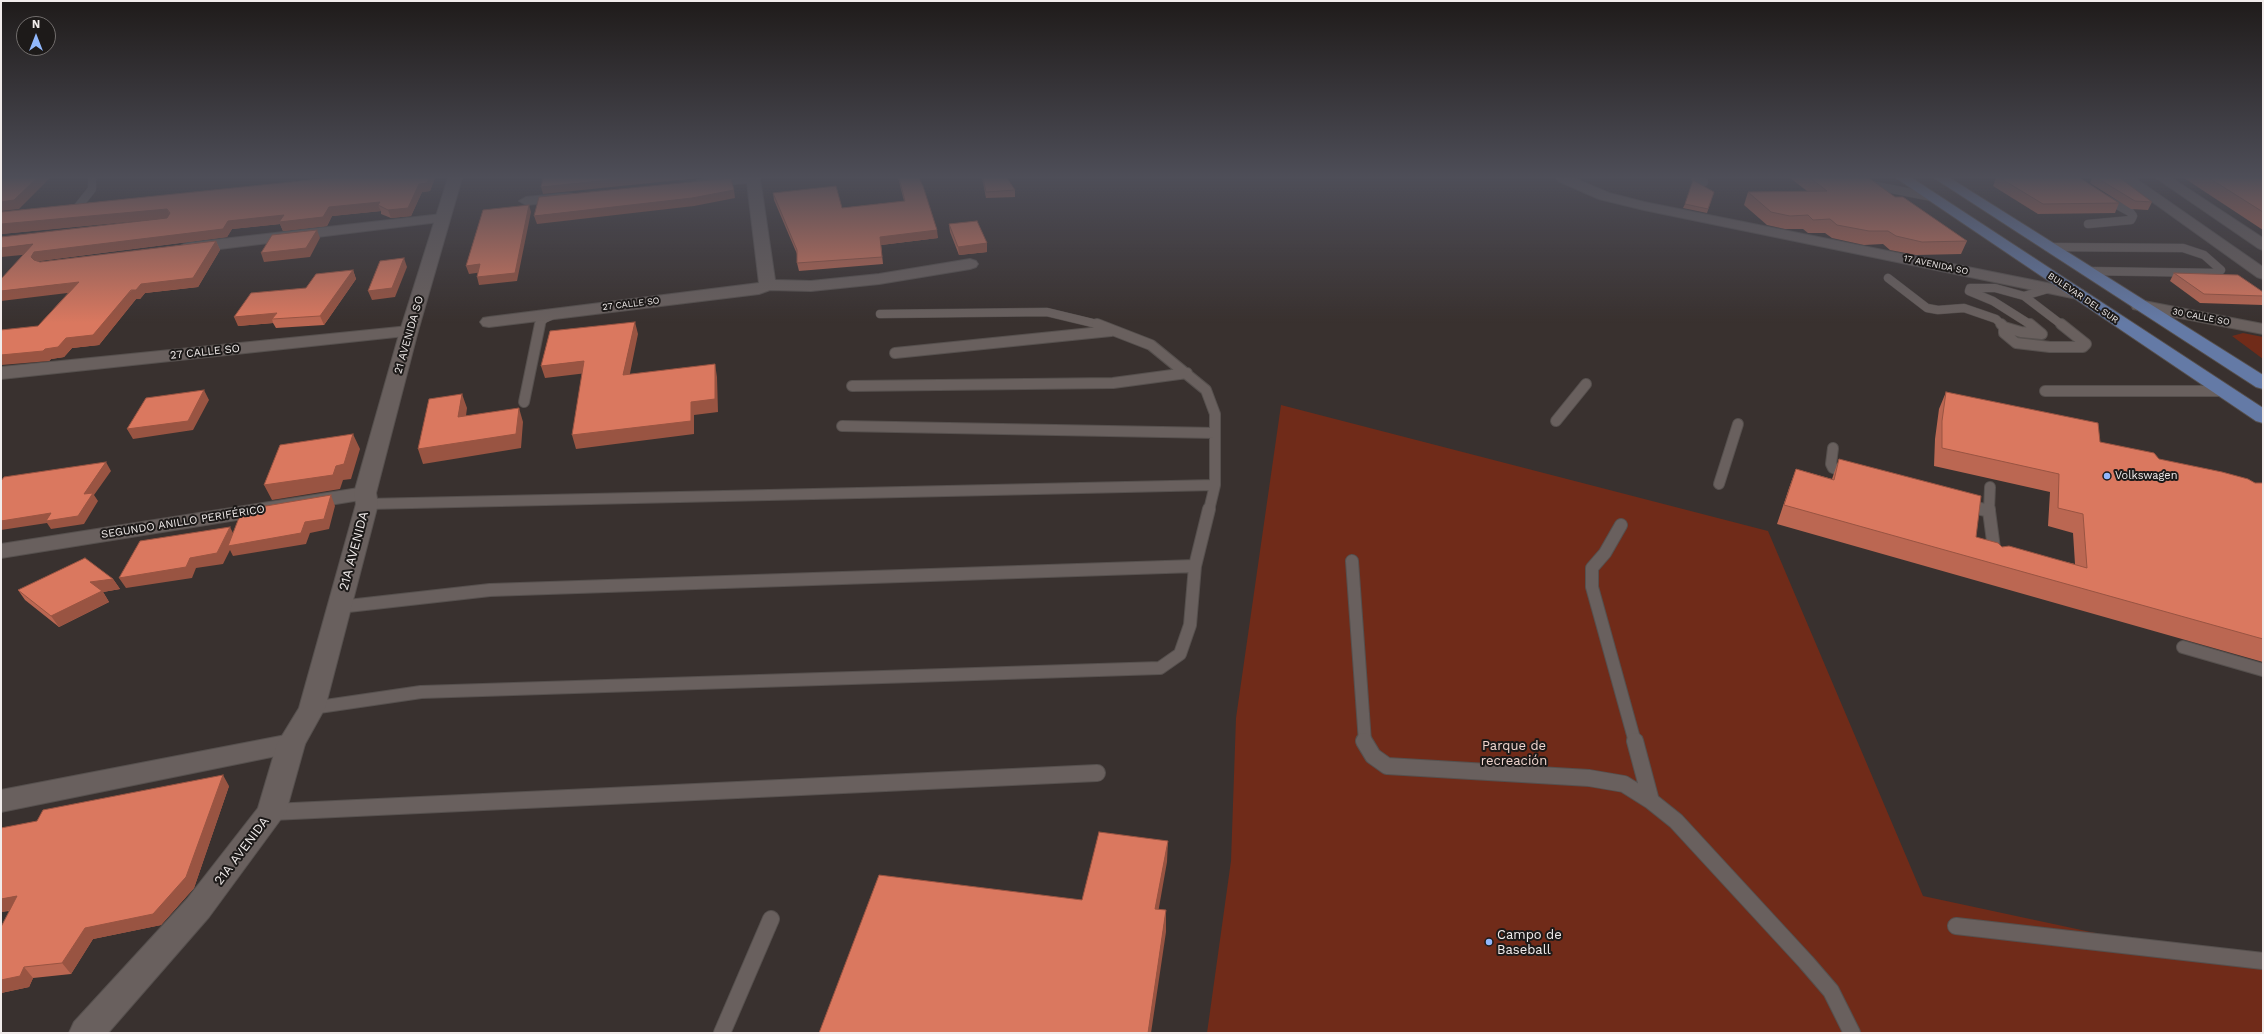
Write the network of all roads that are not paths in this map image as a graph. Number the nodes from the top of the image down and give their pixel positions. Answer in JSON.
{"nodes":[{"id":1,"x":372,"y":226,"type":"edge"},
{"id":2,"x":440,"y":226,"type":"edge"},
{"id":3,"x":759,"y":226,"type":"edge"},
{"id":4,"x":1745,"y":226,"type":"edge"},
{"id":5,"x":1976,"y":226,"type":"edge"},
{"id":6,"x":2016,"y":226,"type":"edge"},
{"id":7,"x":2195,"y":226,"type":"edge"},
{"id":8,"x":2235,"y":226,"type":"edge"},
{"id":9,"x":2263,"y":245,"type":"edge"},
{"id":10,"x":2048,"y":247,"type":"junction"},
{"id":11,"x":169,"y":250,"type":"edge"},
{"id":12,"x":970,"y":264,"type":"dead end"},
{"id":13,"x":2086,"y":271,"type":"junction"},
{"id":14,"x":2263,"y":274,"type":"edge"},
{"id":15,"x":1888,"y":278,"type":"dead end"},
{"id":16,"x":766,"y":282,"type":"junction"},
{"id":17,"x":2051,"y":288,"type":"junction"},
{"id":18,"x":2077,"y":294,"type":"junction"},
{"id":19,"x":2024,"y":296,"type":"junction"},
{"id":20,"x":2139,"y":305,"type":"junction"},
{"id":21,"x":557,"y":313,"type":"junction"},
{"id":22,"x":880,"y":314,"type":"dead end"},
{"id":23,"x":489,"y":322,"type":"dead end"},
{"id":24,"x":2004,"y":327,"type":"junction"},
{"id":25,"x":2263,"y":329,"type":"edge"},
{"id":26,"x":1116,"y":330,"type":"junction"},
{"id":27,"x":409,"y":331,"type":"junction"},
{"id":28,"x":895,"y":353,"type":"dead end"},
{"id":29,"x":1,"y":373,"type":"edge"},
{"id":30,"x":1186,"y":373,"type":"junction"},
{"id":31,"x":2263,"y":383,"type":"edge"},
{"id":32,"x":1586,"y":384,"type":"dead end"},
{"id":33,"x":852,"y":386,"type":"dead end"},
{"id":34,"x":2045,"y":391,"type":"dead end"},
{"id":35,"x":2224,"y":391,"type":"junction"},
{"id":36,"x":524,"y":402,"type":"dead end"},
{"id":37,"x":2263,"y":417,"type":"edge"},
{"id":38,"x":1556,"y":421,"type":"dead end"},
{"id":39,"x":1738,"y":424,"type":"dead end"},
{"id":40,"x":842,"y":426,"type":"dead end"},
{"id":41,"x":1215,"y":433,"type":"junction"},
{"id":42,"x":1834,"y":448,"type":"dead end"},
{"id":43,"x":1858,"y":477,"type":"edge"},
{"id":44,"x":1719,"y":484,"type":"dead end"},
{"id":45,"x":1215,"y":485,"type":"junction"},
{"id":46,"x":1990,"y":487,"type":"dead end"},
{"id":47,"x":366,"y":498,"type":"junction"},
{"id":48,"x":1953,"y":502,"type":"edge"},
{"id":49,"x":1989,"y":511,"type":"junction"},
{"id":50,"x":1621,"y":525,"type":"dead end"},
{"id":51,"x":1,"y":551,"type":"edge"},
{"id":52,"x":1995,"y":559,"type":"edge"},
{"id":53,"x":1352,"y":561,"type":"dead end"},
{"id":54,"x":1195,"y":566,"type":"junction"},
{"id":55,"x":339,"y":607,"type":"junction"},
{"id":56,"x":2183,"y":647,"type":"dead end"},
{"id":57,"x":2263,"y":670,"type":"edge"},
{"id":58,"x":312,"y":708,"type":"junction"},
{"id":59,"x":291,"y":744,"type":"junction"},
{"id":60,"x":1097,"y":773,"type":"dead end"},
{"id":61,"x":1,"y":801,"type":"edge"},
{"id":62,"x":1652,"y":801,"type":"junction"},
{"id":63,"x":271,"y":812,"type":"junction"},
{"id":64,"x":771,"y":919,"type":"dead end"},
{"id":65,"x":1956,"y":926,"type":"dead end"},
{"id":66,"x":2263,"y":962,"type":"edge"},
{"id":67,"x":86,"y":1033,"type":"edge"},
{"id":68,"x":722,"y":1033,"type":"edge"},
{"id":69,"x":1852,"y":1033,"type":"edge"}],
"edges":[{"from":1,"to":11,"type":"street"},
{"from":2,"to":27,"type":"street","name":"21 AVENIDA SO"},
{"from":3,"to":16,"type":"street"},
{"from":4,"to":17,"type":"street","name":"17 AVENIDA SO"},
{"from":5,"to":18,"type":"highway","name":"BULEVAR DEL SUR"},
{"from":6,"to":10,"type":"highway"},
{"from":7,"to":14,"type":"street"},
{"from":8,"to":9,"type":"street"},
{"from":10,"to":13,"type":"highway"},
{"from":10,"to":13,"type":"lane"},
{"from":12,"to":16,"type":"street","name":"27 CALLE SO"},
{"from":13,"to":20,"type":"highway"},
{"from":15,"to":24,"type":"lane"},
{"from":16,"to":21,"type":"street","name":"27 CALLE SO"},
{"from":17,"to":18,"type":"street","name":"17 AVENIDA SO"},
{"from":17,"to":19,"type":"lane"},
{"from":18,"to":35,"type":"highway","name":"BULEVAR DEL SUR"},
{"from":19,"to":24,"type":"lane"},
{"from":19,"to":24,"type":"lane"},
{"from":20,"to":25,"type":"street","name":"30 CALLE SO"},
{"from":20,"to":31,"type":"highway"},
{"from":21,"to":23,"type":"street","name":"27 CALLE SO"},
{"from":21,"to":36,"type":"lane"},
{"from":22,"to":26,"type":"lane"},
{"from":26,"to":28,"type":"lane"},
{"from":26,"to":30,"type":"lane"},
{"from":27,"to":29,"type":"street","name":"27 CALLE SO"},
{"from":27,"to":47,"type":"street","name":"21 AVENIDA SO"},
{"from":30,"to":33,"type":"lane"},
{"from":30,"to":41,"type":"lane"},
{"from":32,"to":38,"type":"lane"},
{"from":34,"to":35,"type":"lane"},
{"from":35,"to":37,"type":"highway","name":"BULEVAR DEL SUR"},
{"from":39,"to":44,"type":"lane"},
{"from":40,"to":41,"type":"lane"},
{"from":41,"to":45,"type":"lane"},
{"from":42,"to":43,"type":"lane"},
{"from":45,"to":47,"type":"lane"},
{"from":45,"to":54,"type":"lane"},
{"from":46,"to":49,"type":"lane"},
{"from":47,"to":51,"type":"street","name":"SEGUNDO ANILLO PERIFÉRICO"},
{"from":47,"to":55,"type":"street","name":"21A AVENIDA"},
{"from":48,"to":49,"type":"lane"},
{"from":49,"to":52,"type":"lane"},
{"from":50,"to":62,"type":"lane"},
{"from":53,"to":62,"type":"lane"},
{"from":54,"to":55,"type":"lane"},
{"from":54,"to":58,"type":"lane"},
{"from":55,"to":58,"type":"street","name":"21A AVENIDA"},
{"from":56,"to":57,"type":"lane"},
{"from":58,"to":59,"type":"street","name":"21A AVENIDA"},
{"from":59,"to":61,"type":"street"},
{"from":59,"to":63,"type":"street","name":"21A AVENIDA"},
{"from":60,"to":63,"type":"lane"},
{"from":62,"to":69,"type":"lane"},
{"from":63,"to":67,"type":"street","name":"21A AVENIDA"},
{"from":64,"to":68,"type":"lane"},
{"from":65,"to":66,"type":"lane"}]}
